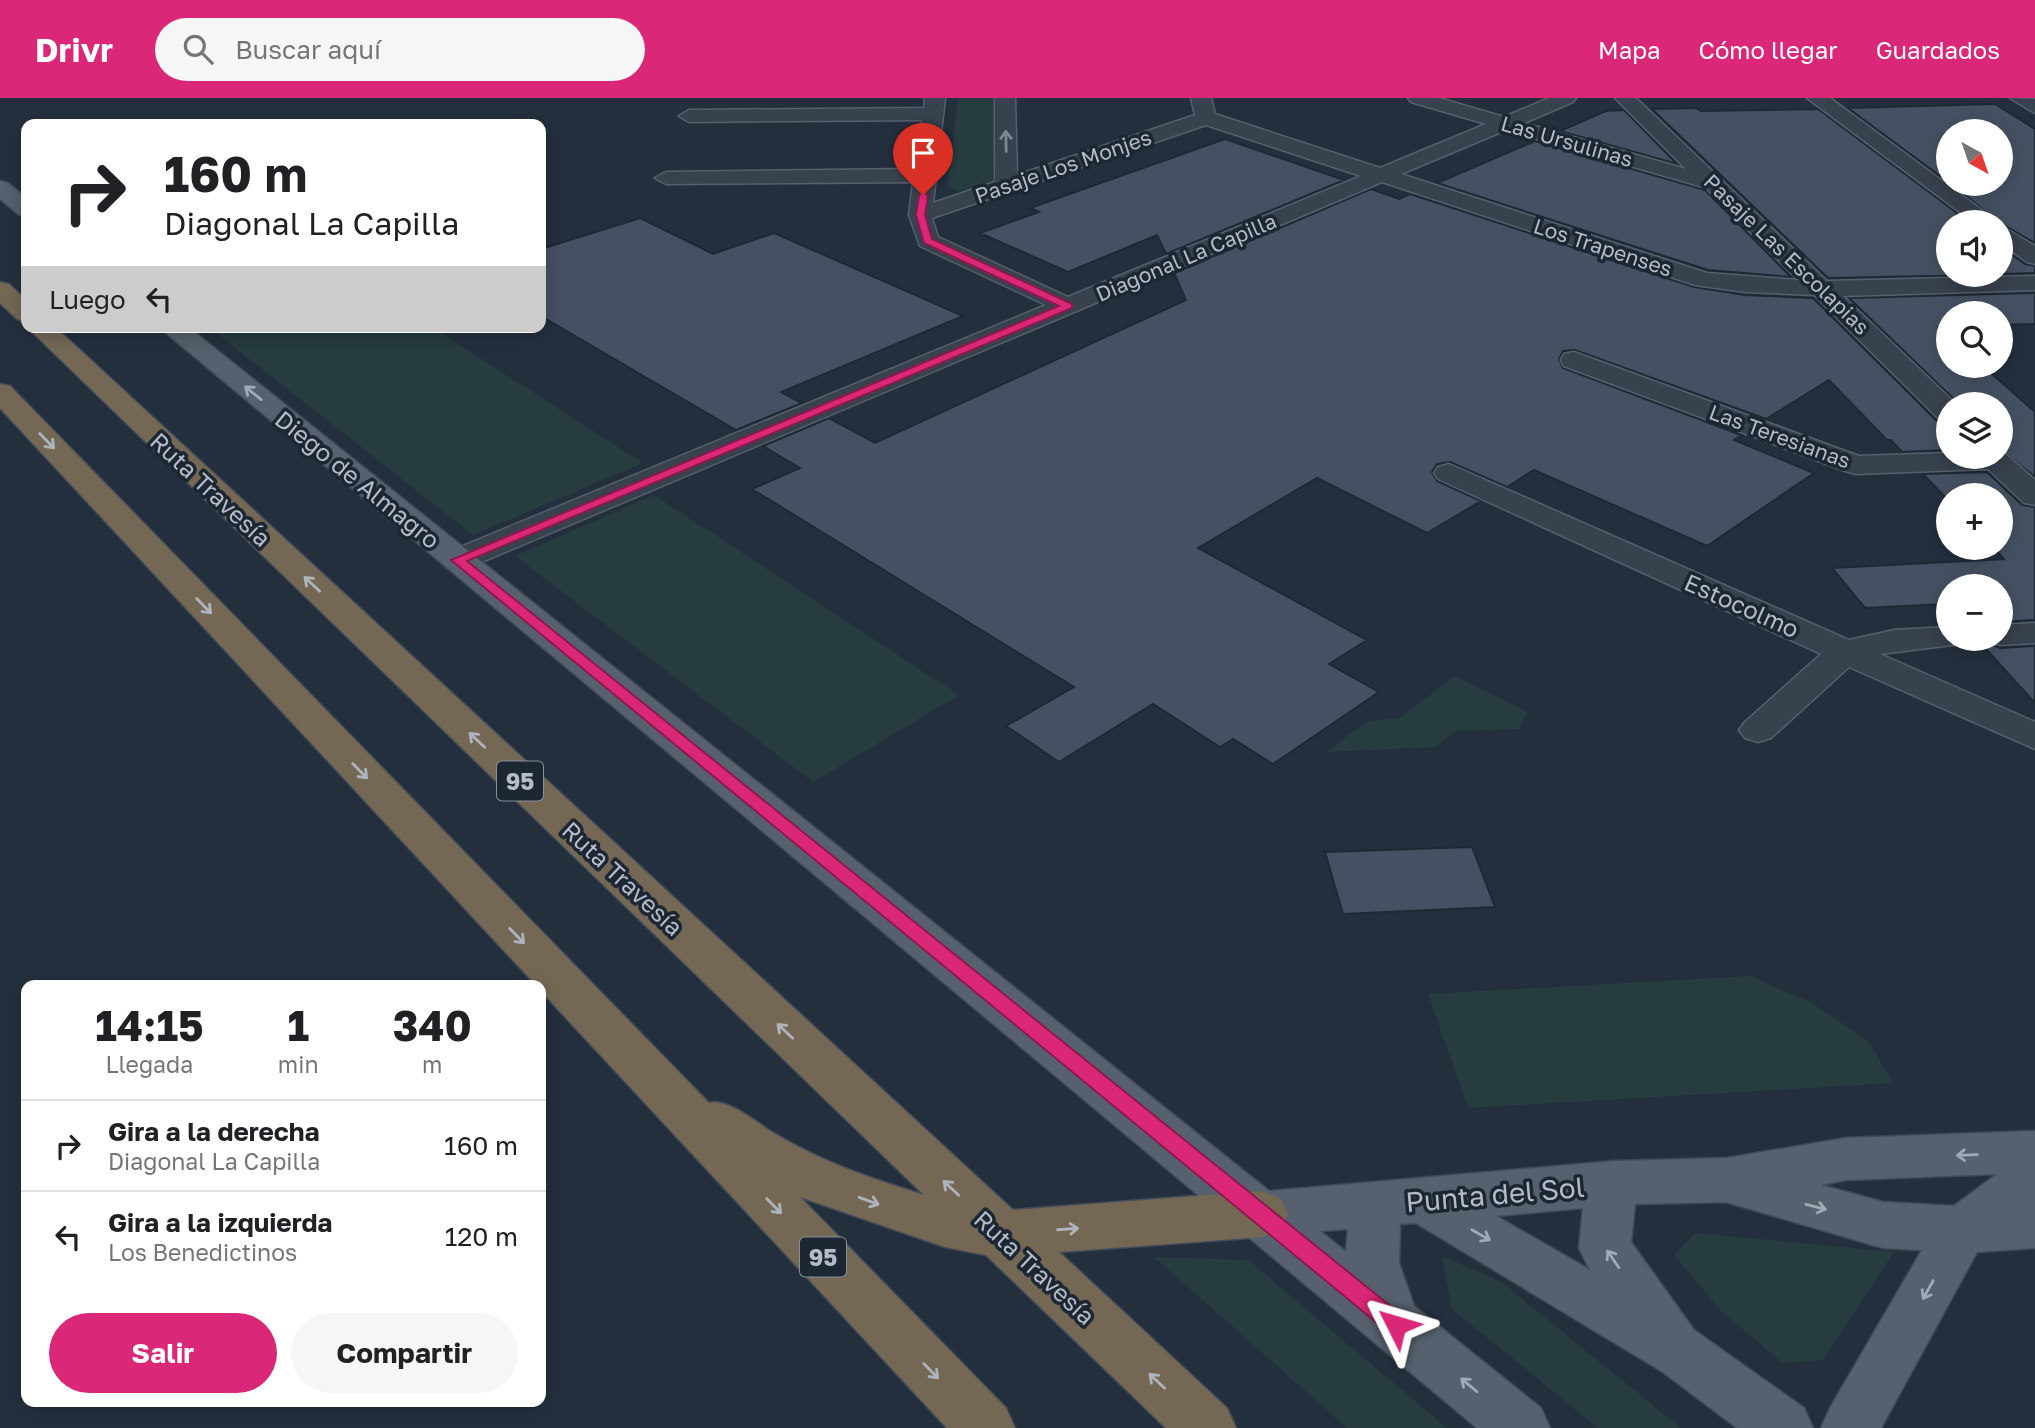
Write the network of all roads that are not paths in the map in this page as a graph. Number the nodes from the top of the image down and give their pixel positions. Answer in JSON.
{"nodes":[{"id":1,"x":1005,"y":98,"type":"edge"},
{"id":2,"x":1418,"y":98,"type":"edge"},
{"id":3,"x":1565,"y":98,"type":"edge"},
{"id":4,"x":1587,"y":98,"type":"edge"},
{"id":5,"x":1625,"y":98,"type":"edge"},
{"id":6,"x":1817,"y":98,"type":"edge"},
{"id":7,"x":2020,"y":98,"type":"edge"},
{"id":8,"x":934,"y":106,"type":"edge"},
{"id":9,"x":2035,"y":107,"type":"edge"},
{"id":10,"x":1203,"y":108,"type":"edge"},
{"id":11,"x":689,"y":116,"type":"dead end"},
{"id":12,"x":1506,"y":123,"type":"junction"},
{"id":13,"x":926,"y":175,"type":"junction"},
{"id":14,"x":1381,"y":175,"type":"junction"},
{"id":15,"x":666,"y":178,"type":"dead end"},
{"id":16,"x":1006,"y":185,"type":"junction"},
{"id":17,"x":1716,"y":185,"type":"junction"},
{"id":18,"x":0,"y":188,"type":"edge"},
{"id":19,"x":21,"y":205,"type":"edge"},
{"id":20,"x":1971,"y":210,"type":"edge"},
{"id":21,"x":920,"y":215,"type":"junction"},
{"id":22,"x":2013,"y":241,"type":"edge"},
{"id":23,"x":2035,"y":257,"type":"edge"},
{"id":24,"x":2035,"y":283,"type":"edge"},
{"id":25,"x":1824,"y":288,"type":"junction"},
{"id":26,"x":0,"y":289,"type":"edge"},
{"id":27,"x":1068,"y":306,"type":"junction"},
{"id":28,"x":21,"y":309,"type":"edge"},
{"id":29,"x":46,"y":333,"type":"edge"},
{"id":30,"x":179,"y":333,"type":"edge"},
{"id":31,"x":1574,"y":360,"type":"dead end"},
{"id":32,"x":0,"y":392,"type":"edge"},
{"id":33,"x":1936,"y":400,"type":"edge"},
{"id":34,"x":1936,"y":461,"type":"edge"},
{"id":35,"x":2006,"y":469,"type":"edge"},
{"id":36,"x":1449,"y":473,"type":"dead end"},
{"id":37,"x":2035,"y":496,"type":"edge"},
{"id":38,"x":458,"y":560,"type":"junction"},
{"id":39,"x":2035,"y":633,"type":"edge"},
{"id":40,"x":2013,"y":634,"type":"edge"},
{"id":41,"x":1936,"y":638,"type":"edge"},
{"id":42,"x":1845,"y":651,"type":"junction"},
{"id":43,"x":1758,"y":730,"type":"dead end"},
{"id":44,"x":2035,"y":737,"type":"edge"},
{"id":45,"x":660,"y":1086,"type":"junction"},
{"id":46,"x":2035,"y":1152,"type":"edge"},
{"id":47,"x":2035,"y":1175,"type":"edge"},
{"id":48,"x":1727,"y":1180,"type":"junction"},
{"id":49,"x":1615,"y":1184,"type":"junction"},
{"id":50,"x":1401,"y":1202,"type":"junction"},
{"id":51,"x":1262,"y":1214,"type":"junction"},
{"id":52,"x":2035,"y":1225,"type":"edge"},
{"id":53,"x":1962,"y":1230,"type":"junction"},
{"id":54,"x":1000,"y":1234,"type":"junction"},
{"id":55,"x":1396,"y":1325,"type":"junction"},
{"id":56,"x":1683,"y":1353,"type":"junction"},
{"id":57,"x":986,"y":1428,"type":"edge"},
{"id":58,"x":1207,"y":1428,"type":"edge"},
{"id":59,"x":1521,"y":1428,"type":"edge"},
{"id":60,"x":1784,"y":1428,"type":"edge"},
{"id":61,"x":1850,"y":1428,"type":"edge"}],
"edges":[{"from":16,"to":1,"type":"street","one_way":true},
{"from":2,"to":12,"type":"street","name":"Las Ursulinas"},
{"from":3,"to":4,"type":"street","name":"Diagonal La Capilla"},
{"from":3,"to":12,"type":"street","name":"Diagonal La Capilla"},
{"from":5,"to":17,"type":"street","name":"Pasaje Las Escolapias"},
{"from":6,"to":20,"type":"street"},
{"from":7,"to":9,"type":"street"},
{"from":8,"to":11,"type":"street"},
{"from":8,"to":13,"type":"street"},
{"from":10,"to":14,"type":"street","name":"Los Trapenses"},
{"from":10,"to":16,"type":"street","name":"Pasaje Los Monjes"},
{"from":12,"to":14,"type":"street","name":"Diagonal La Capilla"},
{"from":12,"to":17,"type":"street","name":"Las Ursulinas"},
{"from":13,"to":15,"type":"street"},
{"from":13,"to":21,"type":"street"},
{"from":14,"to":25,"type":"street","name":"Los Trapenses"},
{"from":14,"to":27,"type":"street","name":"Diagonal La Capilla"},
{"from":16,"to":21,"type":"street","name":"Pasaje Los Monjes"},
{"from":17,"to":25,"type":"street","name":"Pasaje Las Escolapias"},
{"from":18,"to":19,"type":"main road"},
{"from":21,"to":27,"type":"street"},
{"from":22,"to":23,"type":"street"},
{"from":24,"to":25,"type":"street","name":"Los Trapenses"},
{"from":25,"to":33,"type":"street","name":"Pasaje Las Escolapias"},
{"from":26,"to":28,"type":"highway"},
{"from":27,"to":38,"type":"street","name":"Diagonal La Capilla"},
{"from":54,"to":29,"type":"highway","name":"Ruta Travesía","number":"95","one_way":true},
{"from":38,"to":30,"type":"main road","name":"Diego de Almagro","one_way":true},
{"from":31,"to":34,"type":"street","name":"Las Teresianas"},
{"from":32,"to":45,"type":"highway","number":"95","one_way":true},
{"from":35,"to":37,"type":"street"},
{"from":36,"to":42,"type":"street","name":"Estocolmo"},
{"from":38,"to":51,"type":"main road","name":"Diego de Almagro"},
{"from":39,"to":40,"type":"street"},
{"from":41,"to":42,"type":"street"},
{"from":42,"to":43,"type":"street"},
{"from":42,"to":44,"type":"street","name":"Estocolmo"},
{"from":45,"to":54,"type":"highway","one_way":true},
{"from":45,"to":57,"type":"highway","number":"95","one_way":true},
{"from":46,"to":48,"type":"main road","name":"Punta del Sol","one_way":true},
{"from":47,"to":53,"type":"main road"},
{"from":48,"to":49,"type":"main road","name":"Punta del Sol"},
{"from":48,"to":53,"type":"main road","name":"Punta del Sol","one_way":true},
{"from":49,"to":50,"type":"main road","name":"Punta del Sol"},
{"from":56,"to":49,"type":"main road","one_way":true},
{"from":50,"to":51,"type":"main road","name":"Punta del Sol"},
{"from":50,"to":55,"type":"main road"},
{"from":50,"to":56,"type":"main road","one_way":true},
{"from":54,"to":51,"type":"highway","one_way":true},
{"from":51,"to":55,"type":"main road","name":"Diego de Almagro"},
{"from":52,"to":53,"type":"main road","name":"Punta del Sol"},
{"from":53,"to":61,"type":"main road","one_way":true},
{"from":58,"to":54,"type":"highway","name":"Ruta Travesía","number":"95","one_way":true},
{"from":59,"to":55,"type":"main road","name":"Diego de Almagro","one_way":true},
{"from":56,"to":60,"type":"main road"}]}
